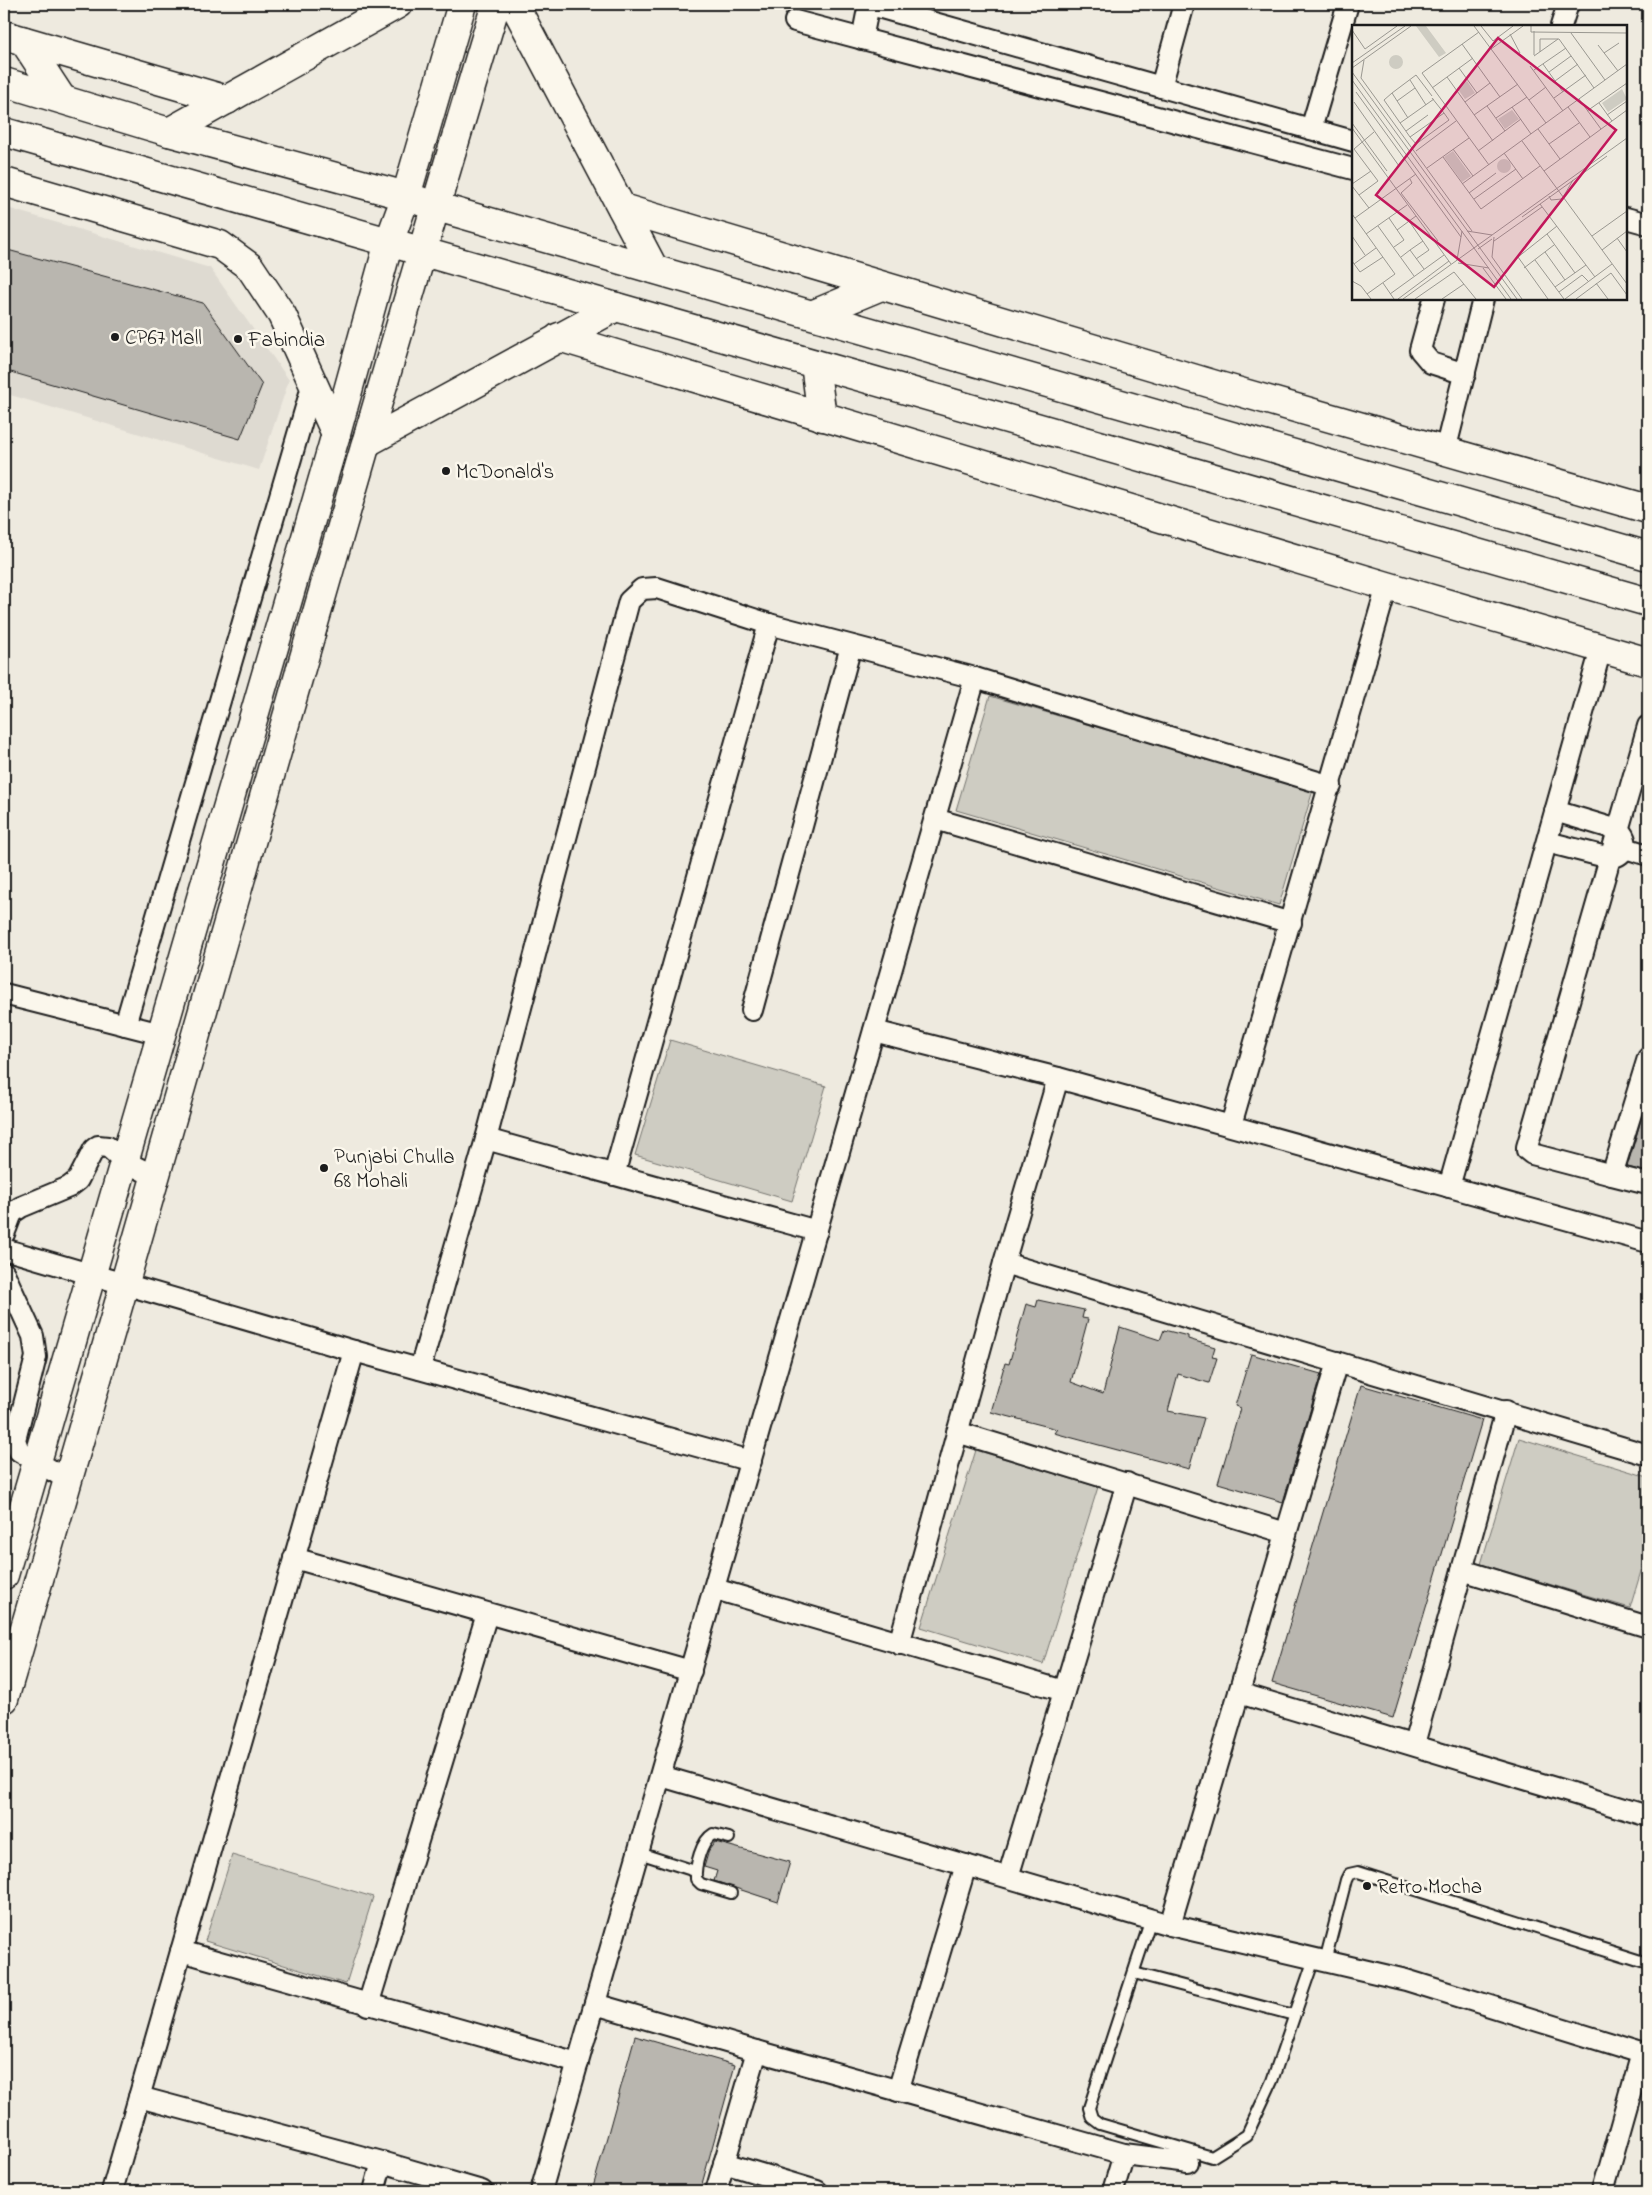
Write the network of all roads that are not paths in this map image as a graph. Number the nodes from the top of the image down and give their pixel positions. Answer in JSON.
{"nodes":[{"id":1,"x":398,"y":4,"type":"edge"},
{"id":2,"x":462,"y":4,"type":"edge"},
{"id":3,"x":496,"y":4,"type":"edge"},
{"id":4,"x":514,"y":4,"type":"edge"},
{"id":5,"x":868,"y":4,"type":"edge"},
{"id":6,"x":1184,"y":4,"type":"edge"},
{"id":7,"x":1348,"y":4,"type":"edge"},
{"id":8,"x":1568,"y":4,"type":"edge"},
{"id":9,"x":795,"y":21,"type":"dead end"},
{"id":10,"x":1561,"y":25,"type":"edge"},
{"id":11,"x":14,"y":38,"type":"edge"},
{"id":12,"x":862,"y":39,"type":"junction"},
{"id":13,"x":4,"y":82,"type":"edge"},
{"id":14,"x":1162,"y":87,"type":"junction"},
{"id":15,"x":62,"y":99,"type":"junction"},
{"id":16,"x":227,"y":100,"type":"junction"},
{"id":17,"x":1311,"y":129,"type":"junction"},
{"id":18,"x":4,"y":132,"type":"edge"},
{"id":19,"x":169,"y":132,"type":"junction"},
{"id":20,"x":1352,"y":141,"type":"edge"},
{"id":21,"x":1352,"y":169,"type":"edge"},
{"id":22,"x":4,"y":182,"type":"edge"},
{"id":23,"x":406,"y":196,"type":"junction"},
{"id":24,"x":434,"y":206,"type":"junction"},
{"id":25,"x":622,"y":208,"type":"junction"},
{"id":26,"x":1627,"y":218,"type":"edge"},
{"id":27,"x":1648,"y":224,"type":"edge"},
{"id":28,"x":389,"y":242,"type":"junction"},
{"id":29,"x":424,"y":251,"type":"junction"},
{"id":30,"x":654,"y":269,"type":"junction"},
{"id":31,"x":880,"y":286,"type":"junction"},
{"id":32,"x":1434,"y":300,"type":"edge"},
{"id":33,"x":1483,"y":300,"type":"edge"},
{"id":34,"x":616,"y":307,"type":"junction"},
{"id":35,"x":814,"y":314,"type":"junction"},
{"id":36,"x":559,"y":337,"type":"junction"},
{"id":37,"x":816,"y":364,"type":"junction"},
{"id":38,"x":1464,"y":374,"type":"junction"},
{"id":39,"x":313,"y":383,"type":"junction"},
{"id":40,"x":822,"y":417,"type":"junction"},
{"id":41,"x":336,"y":434,"type":"junction"},
{"id":42,"x":366,"y":444,"type":"junction"},
{"id":43,"x":1445,"y":450,"type":"junction"},
{"id":44,"x":1648,"y":509,"type":"edge"},
{"id":45,"x":1648,"y":556,"type":"edge"},
{"id":46,"x":1387,"y":586,"type":"junction"},
{"id":47,"x":1648,"y":602,"type":"edge"},
{"id":48,"x":769,"y":624,"type":"junction"},
{"id":49,"x":852,"y":646,"type":"junction"},
{"id":50,"x":1601,"y":649,"type":"junction"},
{"id":51,"x":1648,"y":662,"type":"edge"},
{"id":52,"x":976,"y":678,"type":"junction"},
{"id":53,"x":1648,"y":726,"type":"edge"},
{"id":54,"x":1330,"y":786,"type":"junction"},
{"id":55,"x":1556,"y":811,"type":"junction"},
{"id":56,"x":935,"y":819,"type":"junction"},
{"id":57,"x":1547,"y":842,"type":"junction"},
{"id":58,"x":1618,"y":845,"type":"junction"},
{"id":59,"x":1648,"y":855,"type":"edge"},
{"id":60,"x":1291,"y":923,"type":"junction"},
{"id":61,"x":4,"y":994,"type":"edge"},
{"id":62,"x":752,"y":1010,"type":"dead end"},
{"id":63,"x":125,"y":1025,"type":"junction"},
{"id":64,"x":874,"y":1031,"type":"junction"},
{"id":65,"x":161,"y":1034,"type":"junction"},
{"id":66,"x":1648,"y":1058,"type":"edge"},
{"id":67,"x":1058,"y":1078,"type":"junction"},
{"id":68,"x":1232,"y":1126,"type":"junction"},
{"id":69,"x":486,"y":1139,"type":"junction"},
{"id":70,"x":124,"y":1161,"type":"junction"},
{"id":71,"x":614,"y":1175,"type":"junction"},
{"id":72,"x":1612,"y":1175,"type":"junction"},
{"id":73,"x":156,"y":1177,"type":"junction"},
{"id":74,"x":1648,"y":1184,"type":"edge"},
{"id":75,"x":1449,"y":1187,"type":"junction"},
{"id":76,"x":817,"y":1231,"type":"junction"},
{"id":77,"x":4,"y":1234,"type":"edge"},
{"id":78,"x":1648,"y":1242,"type":"edge"},
{"id":79,"x":4,"y":1249,"type":"edge"},
{"id":80,"x":1004,"y":1263,"type":"junction"},
{"id":81,"x":4,"y":1273,"type":"edge"},
{"id":82,"x":91,"y":1273,"type":"junction"},
{"id":83,"x":126,"y":1284,"type":"junction"},
{"id":84,"x":354,"y":1351,"type":"junction"},
{"id":85,"x":1337,"y":1362,"type":"junction"},
{"id":86,"x":420,"y":1369,"type":"junction"},
{"id":87,"x":1506,"y":1412,"type":"junction"},
{"id":88,"x":957,"y":1432,"type":"junction"},
{"id":89,"x":1648,"y":1455,"type":"edge"},
{"id":90,"x":751,"y":1460,"type":"junction"},
{"id":91,"x":36,"y":1462,"type":"junction"},
{"id":92,"x":68,"y":1480,"type":"junction"},
{"id":93,"x":1127,"y":1483,"type":"junction"},
{"id":94,"x":1286,"y":1533,"type":"junction"},
{"id":95,"x":294,"y":1558,"type":"junction"},
{"id":96,"x":1462,"y":1570,"type":"junction"},
{"id":97,"x":4,"y":1576,"type":"edge"},
{"id":98,"x":714,"y":1589,"type":"junction"},
{"id":99,"x":487,"y":1614,"type":"junction"},
{"id":100,"x":1648,"y":1627,"type":"edge"},
{"id":101,"x":899,"y":1644,"type":"junction"},
{"id":102,"x":691,"y":1671,"type":"junction"},
{"id":103,"x":1064,"y":1691,"type":"junction"},
{"id":104,"x":1239,"y":1692,"type":"junction"},
{"id":105,"x":4,"y":1699,"type":"edge"},
{"id":106,"x":1414,"y":1744,"type":"junction"},
{"id":107,"x":661,"y":1776,"type":"junction"},
{"id":108,"x":1648,"y":1816,"type":"edge"},
{"id":109,"x":729,"y":1838,"type":"dead end"},
{"id":110,"x":639,"y":1853,"type":"junction"},
{"id":111,"x":966,"y":1865,"type":"junction"},
{"id":112,"x":695,"y":1871,"type":"junction"},
{"id":113,"x":1008,"y":1877,"type":"junction"},
{"id":114,"x":731,"y":1893,"type":"dead end"},
{"id":115,"x":1151,"y":1920,"type":"junction"},
{"id":116,"x":1170,"y":1925,"type":"junction"},
{"id":117,"x":181,"y":1951,"type":"junction"},
{"id":118,"x":1320,"y":1960,"type":"junction"},
{"id":119,"x":1648,"y":1963,"type":"edge"},
{"id":120,"x":1134,"y":1973,"type":"junction"},
{"id":121,"x":595,"y":2004,"type":"junction"},
{"id":122,"x":368,"y":2005,"type":"junction"},
{"id":123,"x":1294,"y":2015,"type":"junction"},
{"id":124,"x":756,"y":2051,"type":"junction"},
{"id":125,"x":1645,"y":2054,"type":"edge"},
{"id":126,"x":578,"y":2063,"type":"junction"},
{"id":127,"x":898,"y":2091,"type":"junction"},
{"id":128,"x":140,"y":2097,"type":"junction"},
{"id":129,"x":1124,"y":2154,"type":"junction"},
{"id":130,"x":382,"y":2162,"type":"junction"},
{"id":131,"x":1188,"y":2162,"type":"dead end"},
{"id":132,"x":724,"y":2164,"type":"junction"},
{"id":133,"x":112,"y":2191,"type":"edge"},
{"id":134,"x":374,"y":2191,"type":"edge"},
{"id":135,"x":482,"y":2191,"type":"edge"},
{"id":136,"x":542,"y":2191,"type":"edge"},
{"id":137,"x":716,"y":2191,"type":"edge"},
{"id":138,"x":817,"y":2191,"type":"edge"},
{"id":139,"x":1113,"y":2191,"type":"edge"},
{"id":140,"x":1603,"y":2191,"type":"edge"}],
"edges":[{"from":1,"to":16,"type":"main road"},
{"from":2,"to":23,"type":"main road"},
{"from":3,"to":24,"type":"main road"},
{"from":4,"to":25,"type":"main road"},
{"from":5,"to":12,"type":"street"},
{"from":5,"to":14,"type":"street"},
{"from":6,"to":14,"type":"street"},
{"from":7,"to":17,"type":"street"},
{"from":8,"to":10,"type":"street"},
{"from":9,"to":12,"type":"street"},
{"from":11,"to":15,"type":"main road"},
{"from":11,"to":16,"type":"main road"},
{"from":12,"to":21,"type":"street"},
{"from":13,"to":15,"type":"main road"},
{"from":14,"to":17,"type":"street"},
{"from":15,"to":19,"type":"main road"},
{"from":16,"to":19,"type":"main road"},
{"from":17,"to":20,"type":"street"},
{"from":18,"to":28,"type":"main road"},
{"from":19,"to":23,"type":"main road"},
{"from":22,"to":39,"type":"main road"},
{"from":23,"to":24,"type":"main road"},
{"from":23,"to":28,"type":"main road"},
{"from":24,"to":29,"type":"main road"},
{"from":24,"to":30,"type":"main road"},
{"from":25,"to":30,"type":"main road"},
{"from":25,"to":31,"type":"main road"},
{"from":26,"to":27,"type":"street"},
{"from":28,"to":29,"type":"main road"},
{"from":28,"to":41,"type":"main road"},
{"from":29,"to":34,"type":"main road"},
{"from":29,"to":42,"type":"main road"},
{"from":30,"to":35,"type":"main road"},
{"from":31,"to":35,"type":"main road"},
{"from":31,"to":43,"type":"main road"},
{"from":32,"to":38,"type":"street"},
{"from":33,"to":38,"type":"street"},
{"from":34,"to":36,"type":"main road"},
{"from":34,"to":37,"type":"main road"},
{"from":35,"to":45,"type":"main road"},
{"from":36,"to":40,"type":"main road"},
{"from":36,"to":42,"type":"main road"},
{"from":37,"to":40,"type":"main road"},
{"from":37,"to":47,"type":"main road"},
{"from":38,"to":43,"type":"street"},
{"from":39,"to":41,"type":"main road"},
{"from":39,"to":63,"type":"street"},
{"from":40,"to":46,"type":"main road"},
{"from":41,"to":65,"type":"main road"},
{"from":42,"to":73,"type":"main road"},
{"from":43,"to":44,"type":"main road"},
{"from":46,"to":50,"type":"main road"},
{"from":46,"to":54,"type":"street"},
{"from":48,"to":49,"type":"street"},
{"from":48,"to":69,"type":"street"},
{"from":48,"to":71,"type":"street"},
{"from":49,"to":52,"type":"street"},
{"from":49,"to":62,"type":"street"},
{"from":50,"to":51,"type":"main road"},
{"from":50,"to":55,"type":"street"},
{"from":52,"to":54,"type":"street"},
{"from":52,"to":56,"type":"street"},
{"from":53,"to":58,"type":"street"},
{"from":54,"to":60,"type":"street"},
{"from":55,"to":57,"type":"street"},
{"from":55,"to":58,"type":"street"},
{"from":56,"to":60,"type":"street"},
{"from":56,"to":64,"type":"street"},
{"from":57,"to":58,"type":"street"},
{"from":57,"to":75,"type":"street"},
{"from":58,"to":59,"type":"street"},
{"from":58,"to":72,"type":"street"},
{"from":60,"to":68,"type":"street"},
{"from":61,"to":63,"type":"street"},
{"from":63,"to":65,"type":"street"},
{"from":64,"to":67,"type":"street"},
{"from":64,"to":76,"type":"street"},
{"from":65,"to":70,"type":"main road"},
{"from":66,"to":72,"type":"street"},
{"from":67,"to":68,"type":"street"},
{"from":67,"to":80,"type":"street"},
{"from":68,"to":75,"type":"street"},
{"from":69,"to":71,"type":"street"},
{"from":69,"to":86,"type":"street"},
{"from":70,"to":73,"type":"street"},
{"from":70,"to":77,"type":"street"},
{"from":70,"to":82,"type":"main road"},
{"from":71,"to":76,"type":"street"},
{"from":72,"to":74,"type":"street"},
{"from":73,"to":83,"type":"main road"},
{"from":75,"to":78,"type":"street"},
{"from":76,"to":90,"type":"street"},
{"from":79,"to":82,"type":"street"},
{"from":80,"to":85,"type":"street"},
{"from":80,"to":88,"type":"street"},
{"from":81,"to":91,"type":"street"},
{"from":82,"to":83,"type":"street"},
{"from":82,"to":91,"type":"main road"},
{"from":83,"to":84,"type":"street"},
{"from":83,"to":92,"type":"main road"},
{"from":84,"to":86,"type":"street"},
{"from":84,"to":95,"type":"street"},
{"from":85,"to":87,"type":"street"},
{"from":85,"to":94,"type":"street"},
{"from":86,"to":90,"type":"street"},
{"from":87,"to":89,"type":"street"},
{"from":87,"to":96,"type":"street"},
{"from":88,"to":93,"type":"street"},
{"from":88,"to":101,"type":"street"},
{"from":90,"to":98,"type":"street"},
{"from":91,"to":92,"type":"street"},
{"from":91,"to":97,"type":"main road"},
{"from":92,"to":105,"type":"main road"},
{"from":93,"to":94,"type":"street"},
{"from":93,"to":103,"type":"street"},
{"from":94,"to":104,"type":"street"},
{"from":95,"to":99,"type":"street"},
{"from":95,"to":117,"type":"street"},
{"from":96,"to":100,"type":"street"},
{"from":96,"to":106,"type":"street"},
{"from":98,"to":101,"type":"street"},
{"from":98,"to":102,"type":"street"},
{"from":99,"to":102,"type":"street"},
{"from":99,"to":122,"type":"street"},
{"from":101,"to":103,"type":"street"},
{"from":102,"to":107,"type":"street"},
{"from":103,"to":113,"type":"street"},
{"from":104,"to":106,"type":"street"},
{"from":104,"to":116,"type":"street"},
{"from":106,"to":108,"type":"street"},
{"from":107,"to":110,"type":"street"},
{"from":107,"to":111,"type":"street"},
{"from":109,"to":112,"type":"lane"},
{"from":110,"to":112,"type":"lane"},
{"from":110,"to":121,"type":"street"},
{"from":111,"to":113,"type":"street"},
{"from":111,"to":127,"type":"street"},
{"from":112,"to":114,"type":"lane"},
{"from":113,"to":115,"type":"street"},
{"from":115,"to":116,"type":"street"},
{"from":115,"to":120,"type":"lane"},
{"from":116,"to":118,"type":"street"},
{"from":117,"to":122,"type":"street"},
{"from":117,"to":128,"type":"street"},
{"from":118,"to":119,"type":"lane"},
{"from":118,"to":123,"type":"lane"},
{"from":118,"to":125,"type":"street"},
{"from":120,"to":123,"type":"lane"},
{"from":120,"to":123,"type":"lane"},
{"from":121,"to":124,"type":"street"},
{"from":121,"to":126,"type":"street"},
{"from":122,"to":126,"type":"street"},
{"from":124,"to":127,"type":"street"},
{"from":124,"to":132,"type":"street"},
{"from":125,"to":140,"type":"street"},
{"from":126,"to":136,"type":"street"},
{"from":127,"to":129,"type":"street"},
{"from":128,"to":130,"type":"street"},
{"from":128,"to":133,"type":"street"},
{"from":129,"to":131,"type":"street"},
{"from":129,"to":139,"type":"street"},
{"from":130,"to":134,"type":"street"},
{"from":130,"to":135,"type":"street"},
{"from":132,"to":137,"type":"street"},
{"from":132,"to":138,"type":"street"}]}
